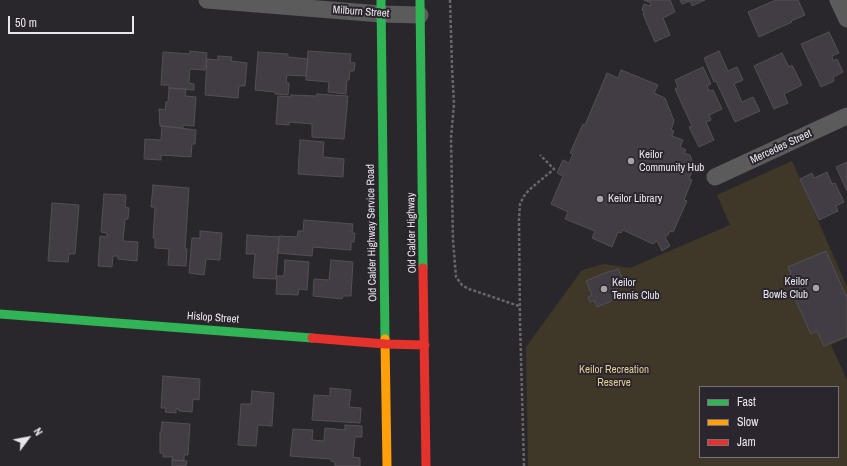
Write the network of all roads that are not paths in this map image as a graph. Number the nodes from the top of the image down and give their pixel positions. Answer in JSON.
{"nodes":[{"id":1,"x":207,"y":0,"type":"edge"},
{"id":2,"x":838,"y":0,"type":"edge"},
{"id":3,"x":381,"y":7,"type":"edge"},
{"id":4,"x":420,"y":8,"type":"edge"},
{"id":5,"x":847,"y":19,"type":"edge"},
{"id":6,"x":847,"y":116,"type":"edge"},
{"id":7,"x":715,"y":177,"type":"dead end"},
{"id":8,"x":0,"y":314,"type":"edge"},
{"id":9,"x":385,"y":344,"type":"junction"},
{"id":10,"x":425,"y":345,"type":"junction"},
{"id":11,"x":387,"y":466,"type":"edge"},
{"id":12,"x":426,"y":466,"type":"edge"}],
"edges":[{"from":1,"to":3,"type":"street","name":"Milburn Street"},
{"from":2,"to":5,"type":"street"},
{"from":3,"to":4,"type":"street","name":"Milburn Street"},
{"from":3,"to":9,"type":"street","name":"Old Calder Highway Service Road"},
{"from":4,"to":10,"type":"street","name":"Old Calder Highway"},
{"from":6,"to":7,"type":"street","name":"Mercedes Street"},
{"from":8,"to":9,"type":"street","name":"Hislop Street"},
{"from":9,"to":10,"type":"street","name":"Hislop Street"},
{"from":9,"to":11,"type":"street","name":"Old Calder Highway Service Road"},
{"from":10,"to":12,"type":"street","name":"Old Calder Highway"}]}
